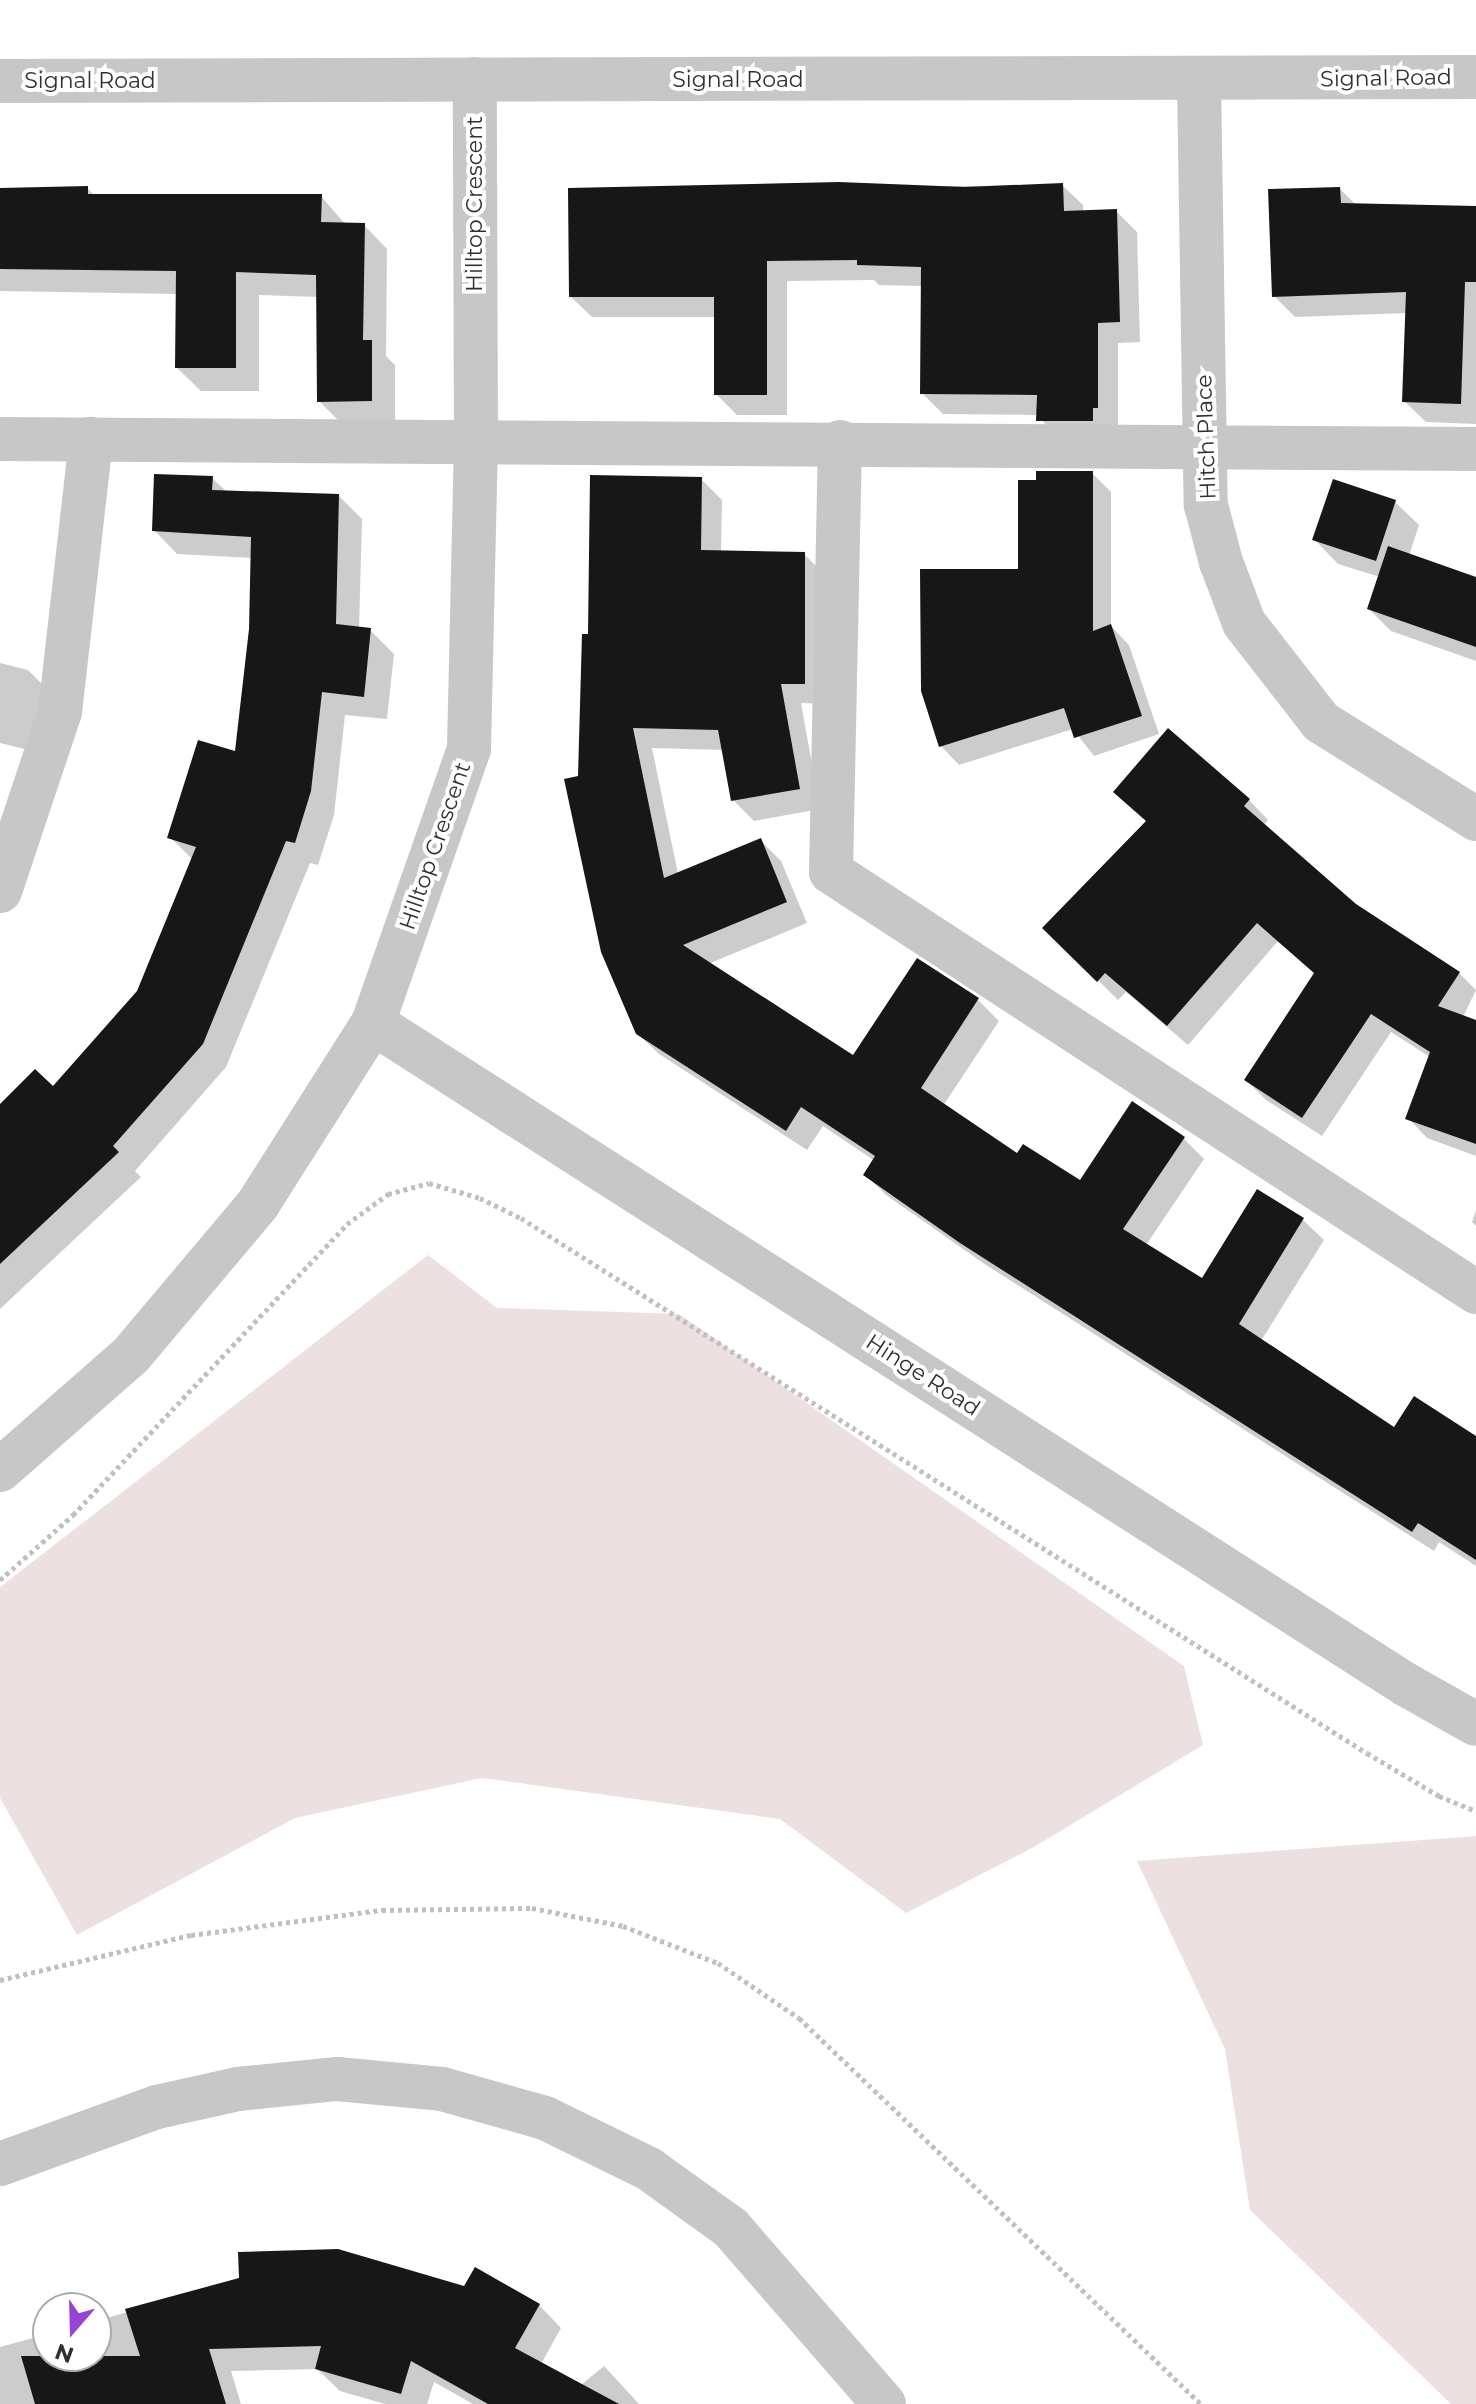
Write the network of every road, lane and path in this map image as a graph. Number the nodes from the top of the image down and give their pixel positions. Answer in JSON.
{"nodes":[{"id":1,"x":1476,"y":77,"type":"edge"},
{"id":2,"x":475,"y":79,"type":"junction"},
{"id":3,"x":0,"y":81,"type":"edge"},
{"id":4,"x":1199,"y":81,"type":"junction"},
{"id":5,"x":476,"y":438,"type":"junction"},
{"id":6,"x":0,"y":439,"type":"edge"},
{"id":7,"x":91,"y":439,"type":"junction"},
{"id":8,"x":840,"y":442,"type":"junction"},
{"id":9,"x":1205,"y":446,"type":"junction"},
{"id":10,"x":1476,"y":449,"type":"edge"},
{"id":11,"x":1476,"y":819,"type":"edge"},
{"id":12,"x":0,"y":891,"type":"edge"},
{"id":13,"x":373,"y":1023,"type":"junction"},
{"id":14,"x":1476,"y":1292,"type":"edge"},
{"id":15,"x":0,"y":1470,"type":"edge"},
{"id":16,"x":0,"y":1580,"type":"edge"},
{"id":17,"x":1476,"y":1724,"type":"edge"},
{"id":18,"x":1476,"y":1811,"type":"edge"},
{"id":19,"x":0,"y":1980,"type":"edge"},
{"id":20,"x":0,"y":2164,"type":"edge"},
{"id":21,"x":884,"y":2404,"type":"edge"},
{"id":22,"x":1201,"y":2404,"type":"edge"}],
"edges":[{"from":1,"to":4,"type":"street","name":"Signal Road"},
{"from":2,"to":3,"type":"street","name":"Signal Road"},
{"from":2,"to":4,"type":"street","name":"Signal Road"},
{"from":2,"to":5,"type":"street","name":"Hilltop Crescent"},
{"from":4,"to":9,"type":"street","name":"Hitch Place"},
{"from":5,"to":7,"type":"street"},
{"from":5,"to":8,"type":"street"},
{"from":5,"to":13,"type":"street","name":"Hilltop Crescent"},
{"from":6,"to":7,"type":"street"},
{"from":7,"to":12,"type":"street"},
{"from":8,"to":9,"type":"street"},
{"from":8,"to":14,"type":"street"},
{"from":9,"to":10,"type":"street"},
{"from":9,"to":11,"type":"street","name":"Hitch Place"},
{"from":13,"to":15,"type":"street","name":"Hilltop Crescent"},
{"from":13,"to":17,"type":"street","name":"Hinge Road"},
{"from":16,"to":18,"type":"path"},
{"from":19,"to":22,"type":"path"},
{"from":20,"to":21,"type":"street"}]}
